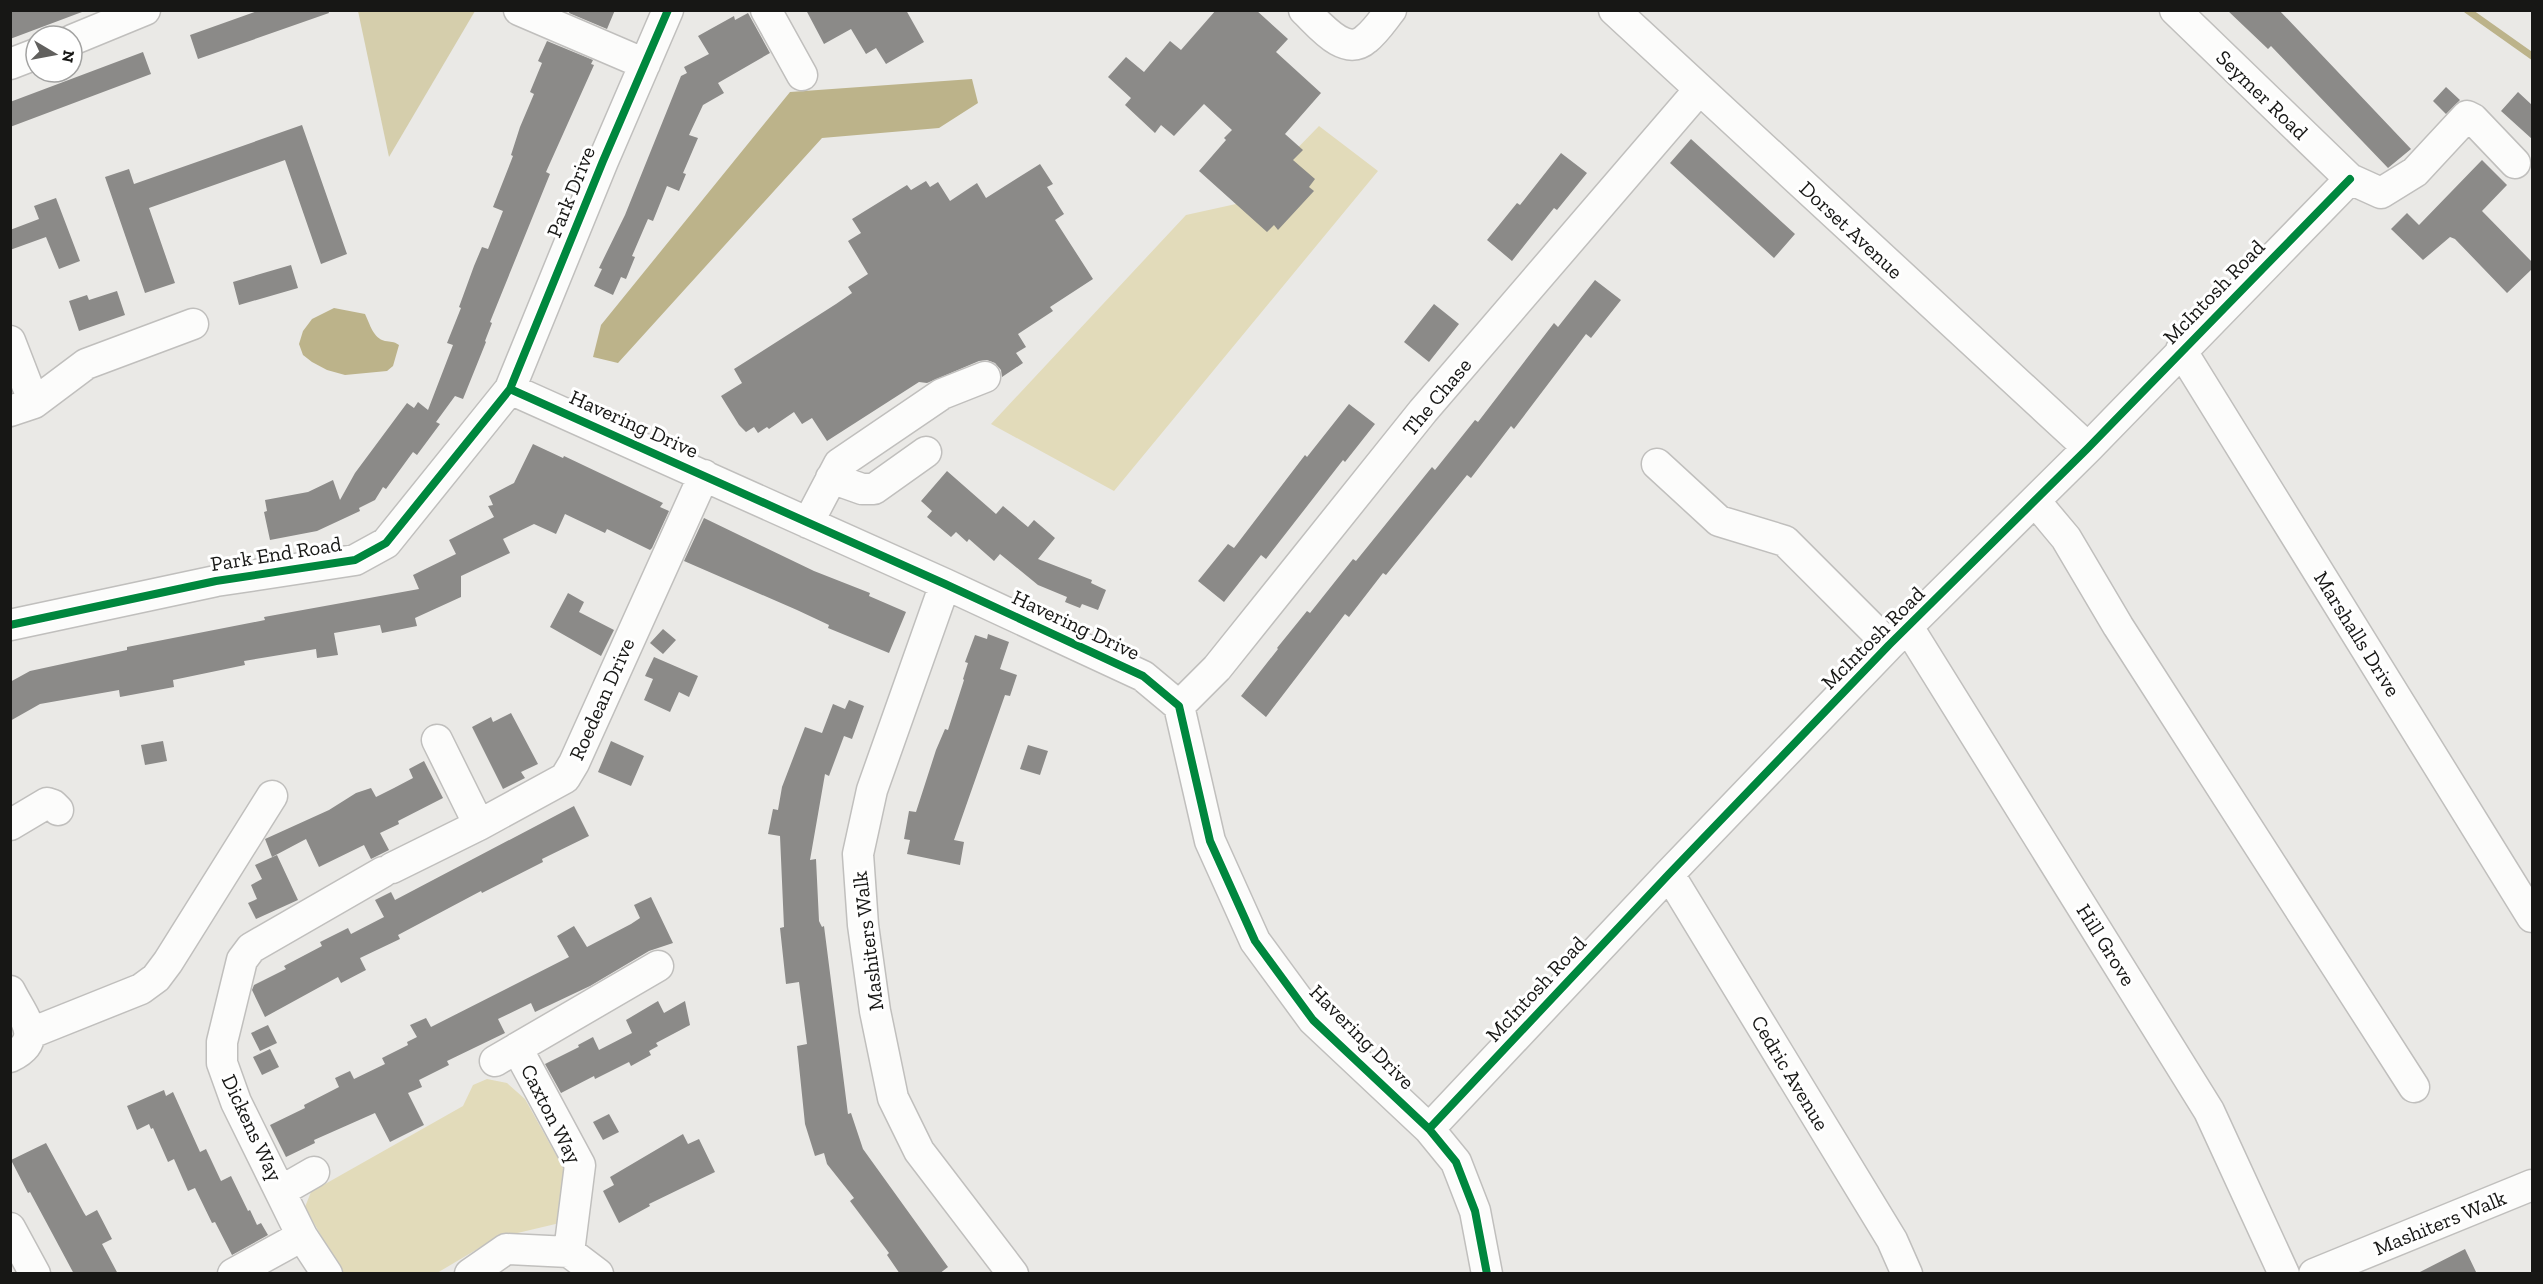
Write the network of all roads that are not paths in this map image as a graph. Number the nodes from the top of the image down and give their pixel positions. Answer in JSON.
{"nodes":[{"id":1,"x":145,"y":10,"type":"edge"},
{"id":2,"x":519,"y":10,"type":"edge"},
{"id":3,"x":668,"y":10,"type":"edge"},
{"id":4,"x":766,"y":10,"type":"edge"},
{"id":5,"x":1304,"y":10,"type":"edge"},
{"id":6,"x":1391,"y":10,"type":"edge"},
{"id":7,"x":1614,"y":10,"type":"edge"},
{"id":8,"x":2175,"y":10,"type":"edge"},
{"id":9,"x":84,"y":35,"type":"edge"},
{"id":10,"x":645,"y":64,"type":"junction"},
{"id":11,"x":802,"y":75,"type":"dead end"},
{"id":12,"x":1699,"y":90,"type":"junction"},
{"id":13,"x":2516,"y":163,"type":"dead end"},
{"id":14,"x":2350,"y":179,"type":"junction"},
{"id":15,"x":193,"y":324,"type":"dead end"},
{"id":16,"x":10,"y":341,"type":"edge"},
{"id":17,"x":2181,"y":350,"type":"junction"},
{"id":18,"x":985,"y":377,"type":"dead end"},
{"id":19,"x":510,"y":389,"type":"junction"},
{"id":20,"x":22,"y":407,"type":"edge"},
{"id":21,"x":2088,"y":448,"type":"junction"},
{"id":22,"x":926,"y":452,"type":"dead end"},
{"id":23,"x":1657,"y":464,"type":"dead end"},
{"id":24,"x":704,"y":475,"type":"junction"},
{"id":25,"x":831,"y":478,"type":"junction"},
{"id":26,"x":2035,"y":501,"type":"junction"},
{"id":27,"x":808,"y":523,"type":"junction"},
{"id":28,"x":945,"y":584,"type":"junction"},
{"id":29,"x":10,"y":625,"type":"edge"},
{"id":30,"x":1899,"y":636,"type":"junction"},
{"id":31,"x":1179,"y":706,"type":"junction"},
{"id":32,"x":437,"y":740,"type":"dead end"},
{"id":33,"x":272,"y":796,"type":"dead end"},
{"id":34,"x":58,"y":810,"type":"dead end"},
{"id":35,"x":10,"y":825,"type":"edge"},
{"id":36,"x":479,"y":825,"type":"junction"},
{"id":37,"x":387,"y":870,"type":"joint"},
{"id":38,"x":1669,"y":874,"type":"junction"},
{"id":39,"x":2532,"y":917,"type":"edge"},
{"id":40,"x":658,"y":966,"type":"dead end"},
{"id":41,"x":10,"y":991,"type":"edge"},
{"id":42,"x":31,"y":1033,"type":"junction"},
{"id":43,"x":10,"y":1058,"type":"edge"},
{"id":44,"x":2414,"y":1087,"type":"dead end"},
{"id":45,"x":1429,"y":1129,"type":"junction"},
{"id":46,"x":314,"y":1172,"type":"dead end"},
{"id":47,"x":2532,"y":1185,"type":"edge"},
{"id":48,"x":281,"y":1191,"type":"junction"},
{"id":49,"x":10,"y":1228,"type":"edge"},
{"id":50,"x":302,"y":1236,"type":"junction"},
{"id":51,"x":569,"y":1252,"type":"junction"},
{"id":52,"x":35,"y":1274,"type":"edge"},
{"id":53,"x":233,"y":1274,"type":"edge"},
{"id":54,"x":327,"y":1274,"type":"edge"},
{"id":55,"x":470,"y":1274,"type":"edge"},
{"id":56,"x":598,"y":1274,"type":"edge"},
{"id":57,"x":1012,"y":1274,"type":"edge"},
{"id":58,"x":1487,"y":1274,"type":"edge"},
{"id":59,"x":1907,"y":1274,"type":"edge"},
{"id":60,"x":2284,"y":1274,"type":"edge"},
{"id":61,"x":2314,"y":1274,"type":"edge"}],
"edges":[{"from":1,"to":9,"type":"street"},
{"from":2,"to":10,"type":"street"},
{"from":3,"to":10,"type":"street","name":"Park Drive"},
{"from":4,"to":11,"type":"street"},
{"from":5,"to":6,"type":"street"},
{"from":7,"to":12,"type":"street","name":"Dorset Avenue"},
{"from":8,"to":14,"type":"street","name":"Seymer Road"},
{"from":10,"to":19,"type":"street","name":"Park Drive"},
{"from":12,"to":21,"type":"street","name":"Dorset Avenue"},
{"from":12,"to":31,"type":"street","name":"The Chase"},
{"from":13,"to":14,"type":"street","name":"Seymer Road"},
{"from":14,"to":17,"type":"street","name":"McIntosh Road"},
{"from":15,"to":20,"type":"street"},
{"from":16,"to":20,"type":"street"},
{"from":17,"to":21,"type":"street","name":"McIntosh Road"},
{"from":17,"to":39,"type":"street","name":"Marshalls Drive"},
{"from":18,"to":25,"type":"street"},
{"from":19,"to":24,"type":"street","name":"Havering Drive"},
{"from":19,"to":29,"type":"street","name":"Park End Road"},
{"from":21,"to":26,"type":"street","name":"McIntosh Road"},
{"from":22,"to":25,"type":"street"},
{"from":23,"to":30,"type":"street","name":"Hill Grove"},
{"from":24,"to":27,"type":"street","name":"Havering Drive"},
{"from":24,"to":36,"type":"street","name":"Roedean Drive"},
{"from":25,"to":27,"type":"street"},
{"from":26,"to":30,"type":"street","name":"McIntosh Road"},
{"from":26,"to":44,"type":"street"},
{"from":27,"to":28,"type":"street","name":"Havering Drive"},
{"from":28,"to":31,"type":"street","name":"Havering Drive"},
{"from":28,"to":57,"type":"street","name":"Mashiters Walk"},
{"from":30,"to":38,"type":"street","name":"McIntosh Road"},
{"from":30,"to":60,"type":"street","name":"Hill Grove"},
{"from":31,"to":45,"type":"street","name":"Havering Drive"},
{"from":32,"to":36,"type":"street"},
{"from":33,"to":42,"type":"street"},
{"from":34,"to":35,"type":"street"},
{"from":36,"to":37,"type":"street","name":"Roedean Drive"},
{"from":37,"to":48,"type":"street","name":"Dickens Way"},
{"from":38,"to":45,"type":"street","name":"McIntosh Road"},
{"from":38,"to":59,"type":"street","name":"Cedric Avenue"},
{"from":40,"to":51,"type":"street","name":"Caxton Way"},
{"from":41,"to":42,"type":"street"},
{"from":42,"to":43,"type":"street"},
{"from":45,"to":58,"type":"street","name":"Havering Drive"},
{"from":46,"to":48,"type":"street"},
{"from":47,"to":61,"type":"street","name":"Mashiters Walk"},
{"from":48,"to":50,"type":"street","name":"Dickens Way"},
{"from":49,"to":52,"type":"street"},
{"from":50,"to":53,"type":"street"},
{"from":50,"to":54,"type":"street","name":"Dickens Way"},
{"from":51,"to":55,"type":"street"},
{"from":51,"to":56,"type":"street"}]}
